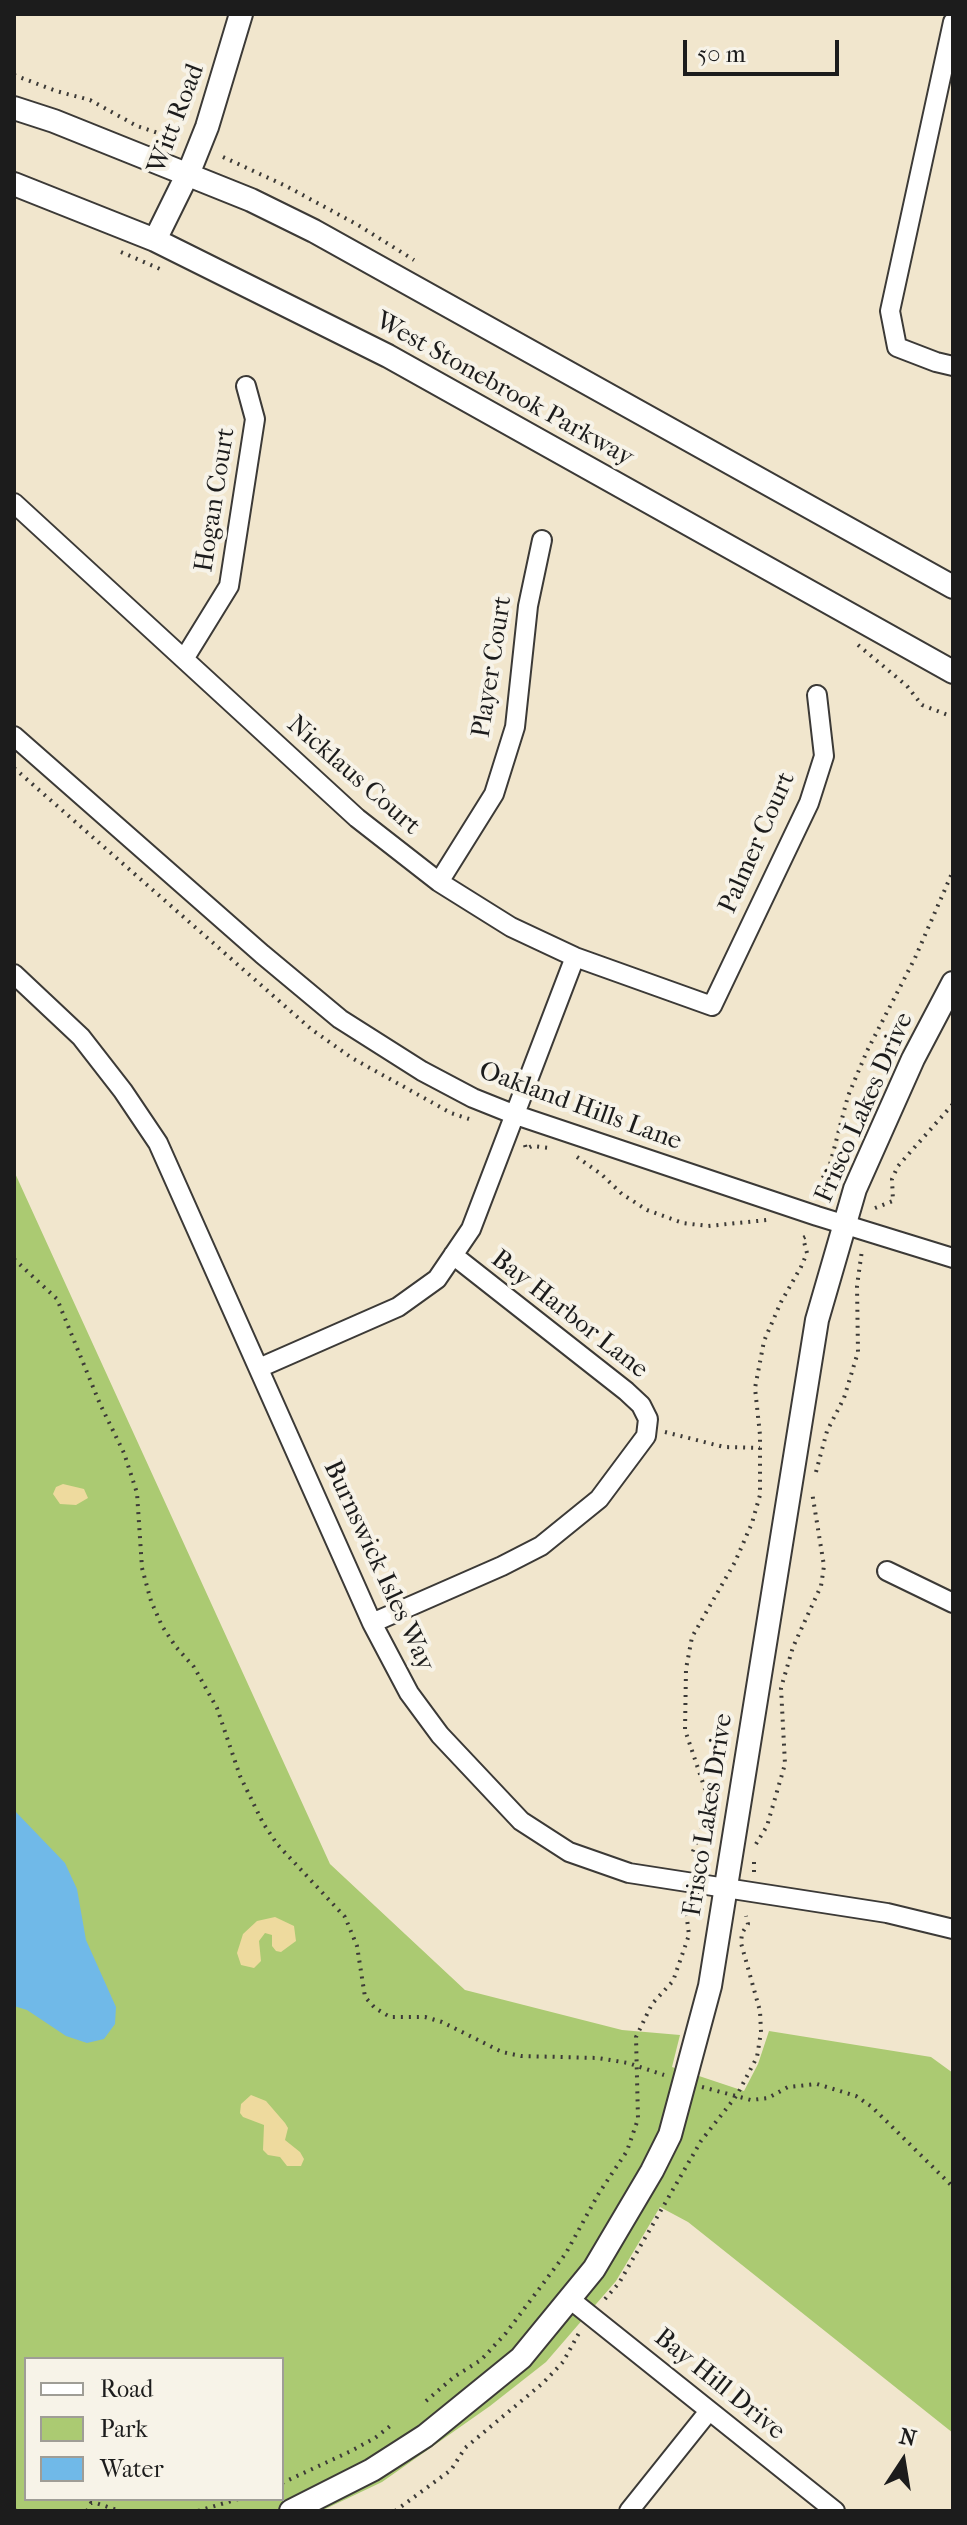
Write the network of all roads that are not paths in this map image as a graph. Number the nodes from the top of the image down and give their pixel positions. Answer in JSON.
{"nodes":[{"id":1,"x":241,"y":14,"type":"edge"},
{"id":2,"x":953,"y":22,"type":"edge"},
{"id":3,"x":14,"y":108,"type":"edge"},
{"id":4,"x":187,"y":176,"type":"junction"},
{"id":5,"x":14,"y":184,"type":"edge"},
{"id":6,"x":155,"y":240,"type":"junction"},
{"id":7,"x":953,"y":366,"type":"edge"},
{"id":8,"x":246,"y":386,"type":"dead end"},
{"id":9,"x":14,"y":503,"type":"edge"},
{"id":10,"x":542,"y":540,"type":"dead end"},
{"id":11,"x":953,"y":587,"type":"edge"},
{"id":12,"x":184,"y":659,"type":"junction"},
{"id":13,"x":953,"y":672,"type":"edge"},
{"id":14,"x":817,"y":695,"type":"dead end"},
{"id":15,"x":14,"y":736,"type":"edge"},
{"id":16,"x":439,"y":882,"type":"junction"},
{"id":17,"x":575,"y":957,"type":"junction"},
{"id":18,"x":14,"y":974,"type":"edge"},
{"id":19,"x":953,"y":983,"type":"edge"},
{"id":20,"x":712,"y":1006,"type":"joint"},
{"id":21,"x":513,"y":1114,"type":"junction"},
{"id":22,"x":844,"y":1225,"type":"junction"},
{"id":23,"x":453,"y":1255,"type":"junction"},
{"id":24,"x":953,"y":1258,"type":"edge"},
{"id":25,"x":259,"y":1368,"type":"junction"},
{"id":26,"x":887,"y":1571,"type":"dead end"},
{"id":27,"x":953,"y":1603,"type":"edge"},
{"id":28,"x":372,"y":1623,"type":"junction"},
{"id":29,"x":726,"y":1887,"type":"junction"},
{"id":30,"x":953,"y":1929,"type":"edge"},
{"id":31,"x":571,"y":2300,"type":"junction"},
{"id":32,"x":709,"y":2411,"type":"junction"},
{"id":33,"x":291,"y":2511,"type":"edge"},
{"id":34,"x":629,"y":2511,"type":"edge"},
{"id":35,"x":835,"y":2511,"type":"edge"}],
"edges":[{"from":1,"to":4,"type":"street","name":"Witt Road"},
{"from":2,"to":7,"type":"street"},
{"from":3,"to":4,"type":"street","name":"West Stonebrook Parkway"},
{"from":4,"to":6,"type":"street","name":"Witt Road"},
{"from":4,"to":11,"type":"street","name":"West Stonebrook Parkway"},
{"from":5,"to":6,"type":"street","name":"West Stonebrook Parkway"},
{"from":6,"to":13,"type":"street","name":"West Stonebrook Parkway"},
{"from":8,"to":12,"type":"street","name":"Hogan Court"},
{"from":9,"to":12,"type":"street","name":"Nicklaus Court"},
{"from":10,"to":16,"type":"street","name":"Player Court"},
{"from":12,"to":16,"type":"street","name":"Nicklaus Court"},
{"from":14,"to":20,"type":"street","name":"Palmer Court"},
{"from":15,"to":21,"type":"street","name":"Oakland Hills Lane"},
{"from":16,"to":17,"type":"street","name":"Nicklaus Court"},
{"from":17,"to":20,"type":"street","name":"Nicklaus Court"},
{"from":17,"to":21,"type":"street"},
{"from":18,"to":25,"type":"street","name":"Burnswick Isles Way"},
{"from":19,"to":22,"type":"street","name":"Frisco Lakes Drive"},
{"from":21,"to":22,"type":"street","name":"Oakland Hills Lane"},
{"from":21,"to":23,"type":"street"},
{"from":22,"to":24,"type":"street","name":"Oakland Hills Lane"},
{"from":22,"to":29,"type":"street","name":"Frisco Lakes Drive"},
{"from":23,"to":25,"type":"street"},
{"from":23,"to":28,"type":"street","name":"Bay Harbor Lane"},
{"from":25,"to":28,"type":"street","name":"Burnswick Isles Way"},
{"from":26,"to":27,"type":"street"},
{"from":28,"to":29,"type":"street","name":"Burnswick Isles Way"},
{"from":29,"to":30,"type":"street","name":"Burnswick Isles Way"},
{"from":29,"to":31,"type":"street","name":"Frisco Lakes Drive"},
{"from":31,"to":32,"type":"street","name":"Bay Hill Drive"},
{"from":31,"to":33,"type":"street","name":"Frisco Lakes Drive"},
{"from":32,"to":34,"type":"street"},
{"from":32,"to":35,"type":"street","name":"Bay Hill Drive"}]}
